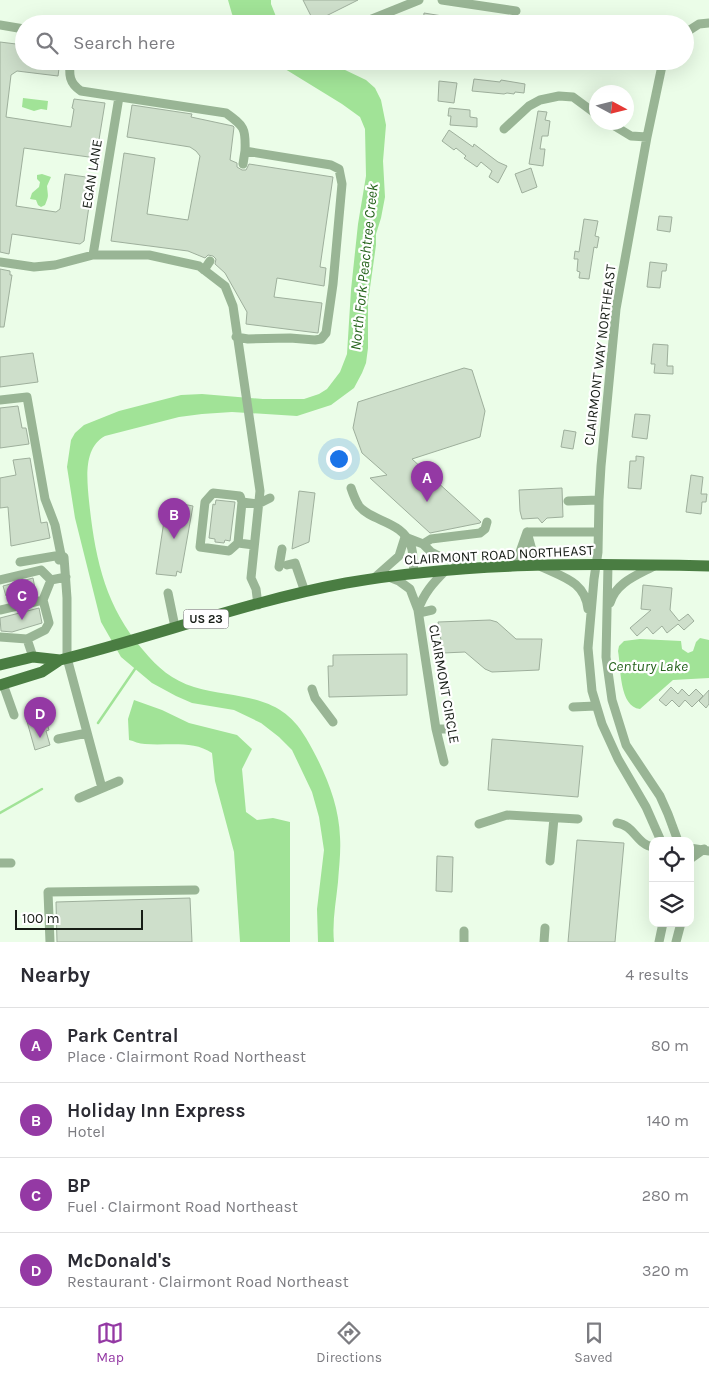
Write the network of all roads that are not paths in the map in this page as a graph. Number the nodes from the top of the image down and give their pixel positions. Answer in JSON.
{"nodes":[{"id":1,"x":419,"y":0,"type":"edge"},
{"id":2,"x":442,"y":0,"type":"edge"},
{"id":3,"x":516,"y":11,"type":"dead end"},
{"id":4,"x":382,"y":15,"type":"edge"},
{"id":5,"x":709,"y":23,"type":"edge"},
{"id":6,"x":0,"y":25,"type":"edge"},
{"id":7,"x":694,"y":27,"type":"edge"},
{"id":8,"x":15,"y":28,"type":"edge"},
{"id":9,"x":69,"y":70,"type":"edge"},
{"id":10,"x":661,"y":70,"type":"edge"},
{"id":11,"x":118,"y":97,"type":"junction"},
{"id":12,"x":589,"y":109,"type":"edge"},
{"id":13,"x":504,"y":129,"type":"dead end"},
{"id":14,"x":621,"y":130,"type":"edge"},
{"id":15,"x":647,"y":137,"type":"junction"},
{"id":16,"x":245,"y":151,"type":"junction"},
{"id":17,"x":243,"y":164,"type":"dead end"},
{"id":18,"x":93,"y":255,"type":"junction"},
{"id":19,"x":210,"y":261,"type":"dead end"},
{"id":20,"x":0,"y":262,"type":"edge"},
{"id":21,"x":204,"y":270,"type":"junction"},
{"id":22,"x":236,"y":337,"type":"junction"},
{"id":23,"x":0,"y":400,"type":"edge"},
{"id":24,"x":351,"y":488,"type":"dead end"},
{"id":25,"x":270,"y":498,"type":"dead end"},
{"id":26,"x":599,"y":500,"type":"junction"},
{"id":27,"x":242,"y":502,"type":"junction"},
{"id":28,"x":568,"y":502,"type":"dead end"},
{"id":29,"x":258,"y":504,"type":"junction"},
{"id":30,"x":487,"y":522,"type":"dead end"},
{"id":31,"x":527,"y":532,"type":"junction"},
{"id":32,"x":598,"y":532,"type":"junction"},
{"id":33,"x":405,"y":537,"type":"junction"},
{"id":34,"x":238,"y":544,"type":"junction"},
{"id":35,"x":422,"y":544,"type":"junction"},
{"id":36,"x":254,"y":545,"type":"junction"},
{"id":37,"x":282,"y":549,"type":"dead end"},
{"id":38,"x":61,"y":555,"type":"junction"},
{"id":39,"x":20,"y":562,"type":"dead end"},
{"id":40,"x":602,"y":565,"type":"junction"},
{"id":41,"x":656,"y":565,"type":"junction"},
{"id":42,"x":540,"y":566,"type":"junction"},
{"id":43,"x":709,"y":566,"type":"edge"},
{"id":44,"x":510,"y":567,"type":"junction"},
{"id":45,"x":480,"y":568,"type":"junction"},
{"id":46,"x":446,"y":570,"type":"junction"},
{"id":47,"x":65,"y":573,"type":"junction"},
{"id":48,"x":414,"y":573,"type":"junction"},
{"id":49,"x":389,"y":577,"type":"junction"},
{"id":50,"x":372,"y":579,"type":"junction"},
{"id":51,"x":0,"y":580,"type":"edge"},
{"id":52,"x":51,"y":580,"type":"junction"},
{"id":53,"x":305,"y":592,"type":"junction"},
{"id":54,"x":168,"y":593,"type":"dead end"},
{"id":55,"x":43,"y":600,"type":"junction"},
{"id":56,"x":258,"y":605,"type":"junction"},
{"id":57,"x":0,"y":610,"type":"edge"},
{"id":58,"x":432,"y":610,"type":"dead end"},
{"id":59,"x":417,"y":615,"type":"junction"},
{"id":60,"x":607,"y":618,"type":"junction"},
{"id":61,"x":589,"y":626,"type":"junction"},
{"id":62,"x":175,"y":627,"type":"junction"},
{"id":63,"x":0,"y":637,"type":"edge"},
{"id":64,"x":27,"y":640,"type":"junction"},
{"id":65,"x":33,"y":657,"type":"junction"},
{"id":66,"x":64,"y":659,"type":"junction"},
{"id":67,"x":0,"y":665,"type":"edge"},
{"id":68,"x":1,"y":685,"type":"edge"},
{"id":69,"x":312,"y":689,"type":"dead end"},
{"id":70,"x":596,"y":706,"type":"junction"},
{"id":71,"x":573,"y":707,"type":"dead end"},
{"id":72,"x":14,"y":715,"type":"dead end"},
{"id":73,"x":333,"y":722,"type":"dead end"},
{"id":74,"x":436,"y":729,"type":"junction"},
{"id":75,"x":452,"y":729,"type":"dead end"},
{"id":76,"x":87,"y":733,"type":"junction"},
{"id":77,"x":58,"y":739,"type":"dead end"},
{"id":78,"x":444,"y":762,"type":"dead end"},
{"id":79,"x":119,"y":781,"type":"dead end"},
{"id":80,"x":102,"y":788,"type":"junction"},
{"id":81,"x":79,"y":798,"type":"dead end"},
{"id":82,"x":554,"y":818,"type":"junction"},
{"id":83,"x":578,"y":819,"type":"dead end"},
{"id":84,"x":617,"y":822,"type":"dead end"},
{"id":85,"x":479,"y":824,"type":"dead end"},
{"id":86,"x":659,"y":837,"type":"edge"},
{"id":87,"x":676,"y":837,"type":"edge"},
{"id":88,"x":649,"y":845,"type":"edge"},
{"id":89,"x":706,"y":850,"type":"edge"},
{"id":90,"x":694,"y":857,"type":"edge"},
{"id":91,"x":550,"y":861,"type":"dead end"},
{"id":92,"x":0,"y":863,"type":"edge"},
{"id":93,"x":11,"y":863,"type":"dead end"},
{"id":94,"x":195,"y":890,"type":"dead end"},
{"id":95,"x":662,"y":927,"type":"edge"},
{"id":96,"x":680,"y":927,"type":"edge"},
{"id":97,"x":545,"y":928,"type":"dead end"},
{"id":98,"x":464,"y":931,"type":"dead end"},
{"id":99,"x":50,"y":942,"type":"edge"},
{"id":100,"x":464,"y":942,"type":"edge"},
{"id":101,"x":544,"y":942,"type":"edge"},
{"id":102,"x":659,"y":942,"type":"edge"},
{"id":103,"x":676,"y":942,"type":"edge"}],
"edges":[{"from":1,"to":4,"type":"street"},
{"from":2,"to":3,"type":"street"},
{"from":5,"to":7,"type":"street"},
{"from":6,"to":8,"type":"street"},
{"from":9,"to":11,"type":"street"},
{"from":10,"to":15,"type":"street","name":"CLAIRMONT WAY NORTHEAST"},
{"from":11,"to":16,"type":"street"},
{"from":11,"to":18,"type":"street","name":"EGAN LANE"},
{"from":12,"to":13,"type":"street"},
{"from":14,"to":15,"type":"street"},
{"from":15,"to":26,"type":"street","name":"CLAIRMONT WAY NORTHEAST"},
{"from":16,"to":17,"type":"street"},
{"from":16,"to":22,"type":"street"},
{"from":18,"to":20,"type":"street"},
{"from":18,"to":21,"type":"street"},
{"from":19,"to":21,"type":"street"},
{"from":21,"to":22,"type":"street"},
{"from":22,"to":29,"type":"street"},
{"from":23,"to":38,"type":"street"},
{"from":24,"to":33,"type":"street"},
{"from":25,"to":29,"type":"street"},
{"from":26,"to":28,"type":"street"},
{"from":26,"to":32,"type":"street","name":"CLAIRMONT WAY NORTHEAST"},
{"from":27,"to":29,"type":"street"},
{"from":27,"to":34,"type":"street"},
{"from":27,"to":34,"type":"street"},
{"from":29,"to":36,"type":"street"},
{"from":30,"to":35,"type":"street"},
{"from":31,"to":32,"type":"street"},
{"from":31,"to":42,"type":"street"},
{"from":31,"to":44,"type":"street"},
{"from":32,"to":40,"type":"street","name":"CLAIRMONT WAY NORTHEAST"},
{"from":33,"to":35,"type":"street"},
{"from":33,"to":48,"type":"street"},
{"from":33,"to":50,"type":"street"},
{"from":34,"to":36,"type":"street"},
{"from":35,"to":45,"type":"street"},
{"from":36,"to":56,"type":"street"},
{"from":37,"to":53,"type":"street"},
{"from":38,"to":39,"type":"street"},
{"from":38,"to":47,"type":"street"},
{"from":40,"to":41,"type":"main road","name":"CLAIRMONT ROAD NORTHEAST","number":"US 23"},
{"from":40,"to":42,"type":"main road","name":"CLAIRMONT ROAD NORTHEAST","number":"US 23"},
{"from":40,"to":60,"type":"street"},
{"from":40,"to":61,"type":"street"},
{"from":41,"to":43,"type":"main road","name":"CLAIRMONT ROAD NORTHEAST","number":"US 23"},
{"from":41,"to":60,"type":"street"},
{"from":42,"to":44,"type":"main road","name":"CLAIRMONT ROAD NORTHEAST","number":"US 23"},
{"from":42,"to":61,"type":"street"},
{"from":44,"to":45,"type":"main road","name":"CLAIRMONT ROAD NORTHEAST","number":"US 23"},
{"from":45,"to":46,"type":"main road","name":"CLAIRMONT ROAD NORTHEAST","number":"US 23"},
{"from":46,"to":48,"type":"main road","name":"CLAIRMONT ROAD NORTHEAST","number":"US 23"},
{"from":46,"to":59,"type":"street","name":"CLAIRMONT CIRCLE"},
{"from":47,"to":52,"type":"street"},
{"from":47,"to":66,"type":"street"},
{"from":48,"to":49,"type":"main road","name":"CLAIRMONT ROAD NORTHEAST","number":"US 23"},
{"from":49,"to":50,"type":"main road","name":"CLAIRMONT ROAD NORTHEAST","number":"US 23"},
{"from":49,"to":59,"type":"street","name":"CLAIRMONT CIRCLE"},
{"from":50,"to":53,"type":"main road","name":"CLAIRMONT ROAD NORTHEAST","number":"US 23"},
{"from":51,"to":52,"type":"street"},
{"from":52,"to":55,"type":"street"},
{"from":53,"to":56,"type":"main road","name":"CLAIRMONT ROAD NORTHEAST","number":"US 23"},
{"from":54,"to":62,"type":"street"},
{"from":55,"to":57,"type":"street"},
{"from":55,"to":64,"type":"street"},
{"from":56,"to":62,"type":"main road","name":"CLAIRMONT ROAD NORTHEAST","number":"US 23"},
{"from":58,"to":59,"type":"street"},
{"from":59,"to":74,"type":"street","name":"CLAIRMONT CIRCLE"},
{"from":60,"to":87,"type":"street"},
{"from":61,"to":70,"type":"street"},
{"from":62,"to":66,"type":"main road","name":"CLAIRMONT ROAD NORTHEAST","number":"US 23"},
{"from":63,"to":64,"type":"street"},
{"from":64,"to":65,"type":"street"},
{"from":65,"to":66,"type":"main road","name":"CLAIRMONT ROAD NORTHEAST","number":"US 23"},
{"from":65,"to":67,"type":"main road","name":"CLAIRMONT ROAD NORTHEAST","number":"US 23"},
{"from":66,"to":68,"type":"main road","name":"CLAIRMONT ROAD NORTHEAST","number":"US 23"},
{"from":66,"to":76,"type":"street"},
{"from":68,"to":72,"type":"street"},
{"from":69,"to":73,"type":"street"},
{"from":70,"to":71,"type":"street"},
{"from":70,"to":86,"type":"street"},
{"from":74,"to":75,"type":"street"},
{"from":74,"to":78,"type":"street","name":"CLAIRMONT CIRCLE"},
{"from":76,"to":77,"type":"street"},
{"from":76,"to":80,"type":"street"},
{"from":79,"to":80,"type":"street"},
{"from":80,"to":81,"type":"street"},
{"from":82,"to":83,"type":"street"},
{"from":82,"to":85,"type":"street"},
{"from":82,"to":91,"type":"street"},
{"from":84,"to":88,"type":"street"},
{"from":89,"to":90,"type":"street"},
{"from":92,"to":93,"type":"street"},
{"from":94,"to":99,"type":"street"},
{"from":95,"to":102,"type":"street"},
{"from":96,"to":103,"type":"street"},
{"from":97,"to":101,"type":"street"},
{"from":98,"to":100,"type":"street"}]}
